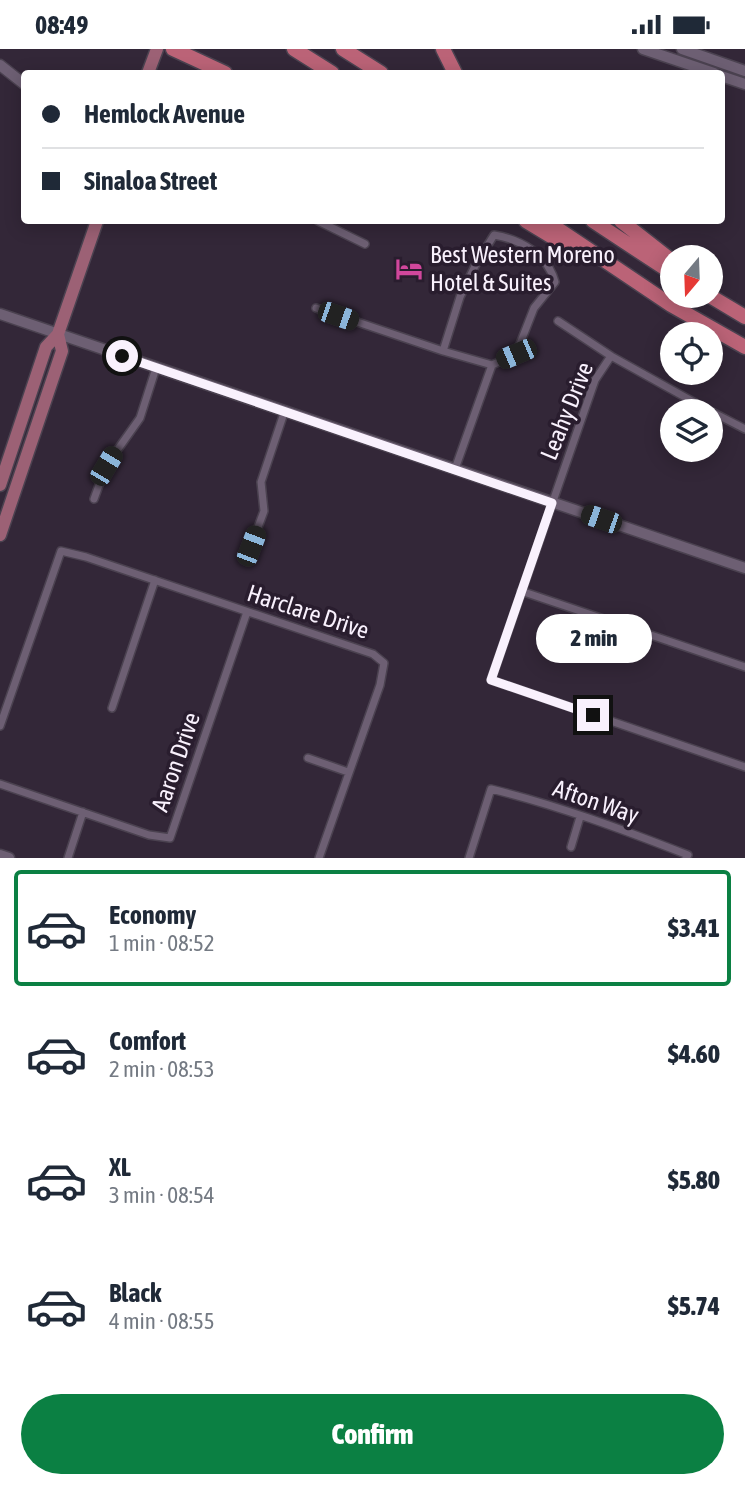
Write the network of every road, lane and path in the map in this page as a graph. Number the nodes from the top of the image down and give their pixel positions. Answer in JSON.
{"nodes":[{"id":1,"x":157,"y":49,"type":"edge"},
{"id":2,"x":173,"y":49,"type":"edge"},
{"id":3,"x":293,"y":49,"type":"edge"},
{"id":4,"x":343,"y":49,"type":"edge"},
{"id":5,"x":443,"y":49,"type":"edge"},
{"id":6,"x":643,"y":49,"type":"edge"},
{"id":7,"x":681,"y":49,"type":"edge"},
{"id":8,"x":0,"y":65,"type":"edge"},
{"id":9,"x":149,"y":70,"type":"edge"},
{"id":10,"x":218,"y":70,"type":"edge"},
{"id":11,"x":327,"y":70,"type":"edge"},
{"id":12,"x":376,"y":70,"type":"edge"},
{"id":13,"x":454,"y":70,"type":"edge"},
{"id":14,"x":705,"y":70,"type":"edge"},
{"id":15,"x":745,"y":71,"type":"edge"},
{"id":16,"x":725,"y":77,"type":"edge"},
{"id":17,"x":21,"y":82,"type":"edge"},
{"id":18,"x":745,"y":84,"type":"edge"},
{"id":19,"x":96,"y":224,"type":"edge"},
{"id":20,"x":324,"y":224,"type":"edge"},
{"id":21,"x":531,"y":224,"type":"edge"},
{"id":22,"x":550,"y":224,"type":"edge"},
{"id":23,"x":598,"y":224,"type":"edge"},
{"id":24,"x":625,"y":224,"type":"edge"},
{"id":25,"x":365,"y":244,"type":"dead end"},
{"id":26,"x":660,"y":252,"type":"edge"},
{"id":27,"x":660,"y":265,"type":"edge"},
{"id":28,"x":723,"y":297,"type":"edge"},
{"id":29,"x":660,"y":298,"type":"edge"},
{"id":30,"x":660,"y":299,"type":"edge"},
{"id":31,"x":723,"y":304,"type":"edge"},
{"id":32,"x":316,"y":308,"type":"dead end"},
{"id":33,"x":676,"y":308,"type":"edge"},
{"id":34,"x":745,"y":311,"type":"edge"},
{"id":35,"x":0,"y":314,"type":"edge"},
{"id":36,"x":745,"y":317,"type":"edge"},
{"id":37,"x":558,"y":321,"type":"dead end"},
{"id":38,"x":58,"y":334,"type":"junction"},
{"id":39,"x":745,"y":347,"type":"edge"},
{"id":40,"x":443,"y":351,"type":"junction"},
{"id":41,"x":611,"y":356,"type":"junction"},
{"id":42,"x":492,"y":365,"type":"junction"},
{"id":43,"x":156,"y":368,"type":"junction"},
{"id":44,"x":687,"y":399,"type":"edge"},
{"id":45,"x":285,"y":411,"type":"junction"},
{"id":46,"x":723,"y":418,"type":"edge"},
{"id":47,"x":745,"y":429,"type":"edge"},
{"id":48,"x":455,"y":469,"type":"junction"},
{"id":49,"x":0,"y":485,"type":"edge"},
{"id":50,"x":94,"y":499,"type":"dead end"},
{"id":51,"x":552,"y":503,"type":"junction"},
{"id":52,"x":0,"y":535,"type":"edge"},
{"id":53,"x":251,"y":546,"type":"dead end"},
{"id":54,"x":745,"y":568,"type":"edge"},
{"id":55,"x":155,"y":580,"type":"junction"},
{"id":56,"x":522,"y":591,"type":"junction"},
{"id":57,"x":247,"y":612,"type":"junction"},
{"id":58,"x":745,"y":667,"type":"edge"},
{"id":59,"x":112,"y":708,"type":"dead end"},
{"id":60,"x":0,"y":726,"type":"edge"},
{"id":61,"x":308,"y":758,"type":"dead end"},
{"id":62,"x":745,"y":767,"type":"edge"},
{"id":63,"x":348,"y":772,"type":"junction"},
{"id":64,"x":0,"y":784,"type":"edge"},
{"id":65,"x":83,"y":812,"type":"junction"},
{"id":66,"x":580,"y":817,"type":"junction"},
{"id":67,"x":571,"y":847,"type":"dead end"},
{"id":68,"x":0,"y":855,"type":"edge"},
{"id":69,"x":687,"y":856,"type":"edge"},
{"id":70,"x":9,"y":858,"type":"edge"},
{"id":71,"x":68,"y":858,"type":"edge"},
{"id":72,"x":319,"y":858,"type":"edge"},
{"id":73,"x":469,"y":858,"type":"edge"}],
"edges":[{"from":1,"to":9,"type":"main road"},
{"from":2,"to":10,"type":"highway"},
{"from":3,"to":11,"type":"highway"},
{"from":4,"to":12,"type":"highway"},
{"from":5,"to":13,"type":"highway"},
{"from":6,"to":14,"type":"street"},
{"from":7,"to":15,"type":"street"},
{"from":8,"to":17,"type":"street"},
{"from":16,"to":18,"type":"street"},
{"from":19,"to":38,"type":"main road"},
{"from":20,"to":25,"type":"street"},
{"from":21,"to":30,"type":"highway"},
{"from":22,"to":29,"type":"highway"},
{"from":23,"to":27,"type":"highway"},
{"from":24,"to":26,"type":"highway"},
{"from":28,"to":34,"type":"highway"},
{"from":31,"to":36,"type":"highway"},
{"from":32,"to":40,"type":"street"},
{"from":33,"to":39,"type":"highway"},
{"from":35,"to":38,"type":"street"},
{"from":37,"to":41,"type":"street"},
{"from":38,"to":43,"type":"street"},
{"from":38,"to":49,"type":"main road"},
{"from":38,"to":52,"type":"main road"},
{"from":40,"to":42,"type":"street"},
{"from":40,"to":42,"type":"street"},
{"from":41,"to":44,"type":"street"},
{"from":41,"to":51,"type":"street","name":"Leahy Drive"},
{"from":42,"to":48,"type":"street"},
{"from":43,"to":45,"type":"street"},
{"from":43,"to":50,"type":"street"},
{"from":45,"to":48,"type":"street"},
{"from":45,"to":53,"type":"street"},
{"from":46,"to":47,"type":"street"},
{"from":48,"to":51,"type":"street"},
{"from":51,"to":54,"type":"street"},
{"from":51,"to":56,"type":"street","name":"Leahy Drive"},
{"from":55,"to":57,"type":"street","name":"Harclare Drive"},
{"from":55,"to":59,"type":"street"},
{"from":55,"to":60,"type":"street","name":"Harclare Drive"},
{"from":56,"to":58,"type":"street"},
{"from":56,"to":62,"type":"street","name":"Leahy Drive"},
{"from":57,"to":63,"type":"street","name":"Harclare Drive"},
{"from":57,"to":65,"type":"street","name":"Aaron Drive"},
{"from":61,"to":63,"type":"street"},
{"from":63,"to":72,"type":"street","name":"Harclare Drive"},
{"from":64,"to":65,"type":"street"},
{"from":65,"to":71,"type":"street"},
{"from":66,"to":67,"type":"street"},
{"from":66,"to":69,"type":"street","name":"Afton Way"},
{"from":66,"to":73,"type":"street","name":"Afton Way"},
{"from":68,"to":70,"type":"street"}]}
